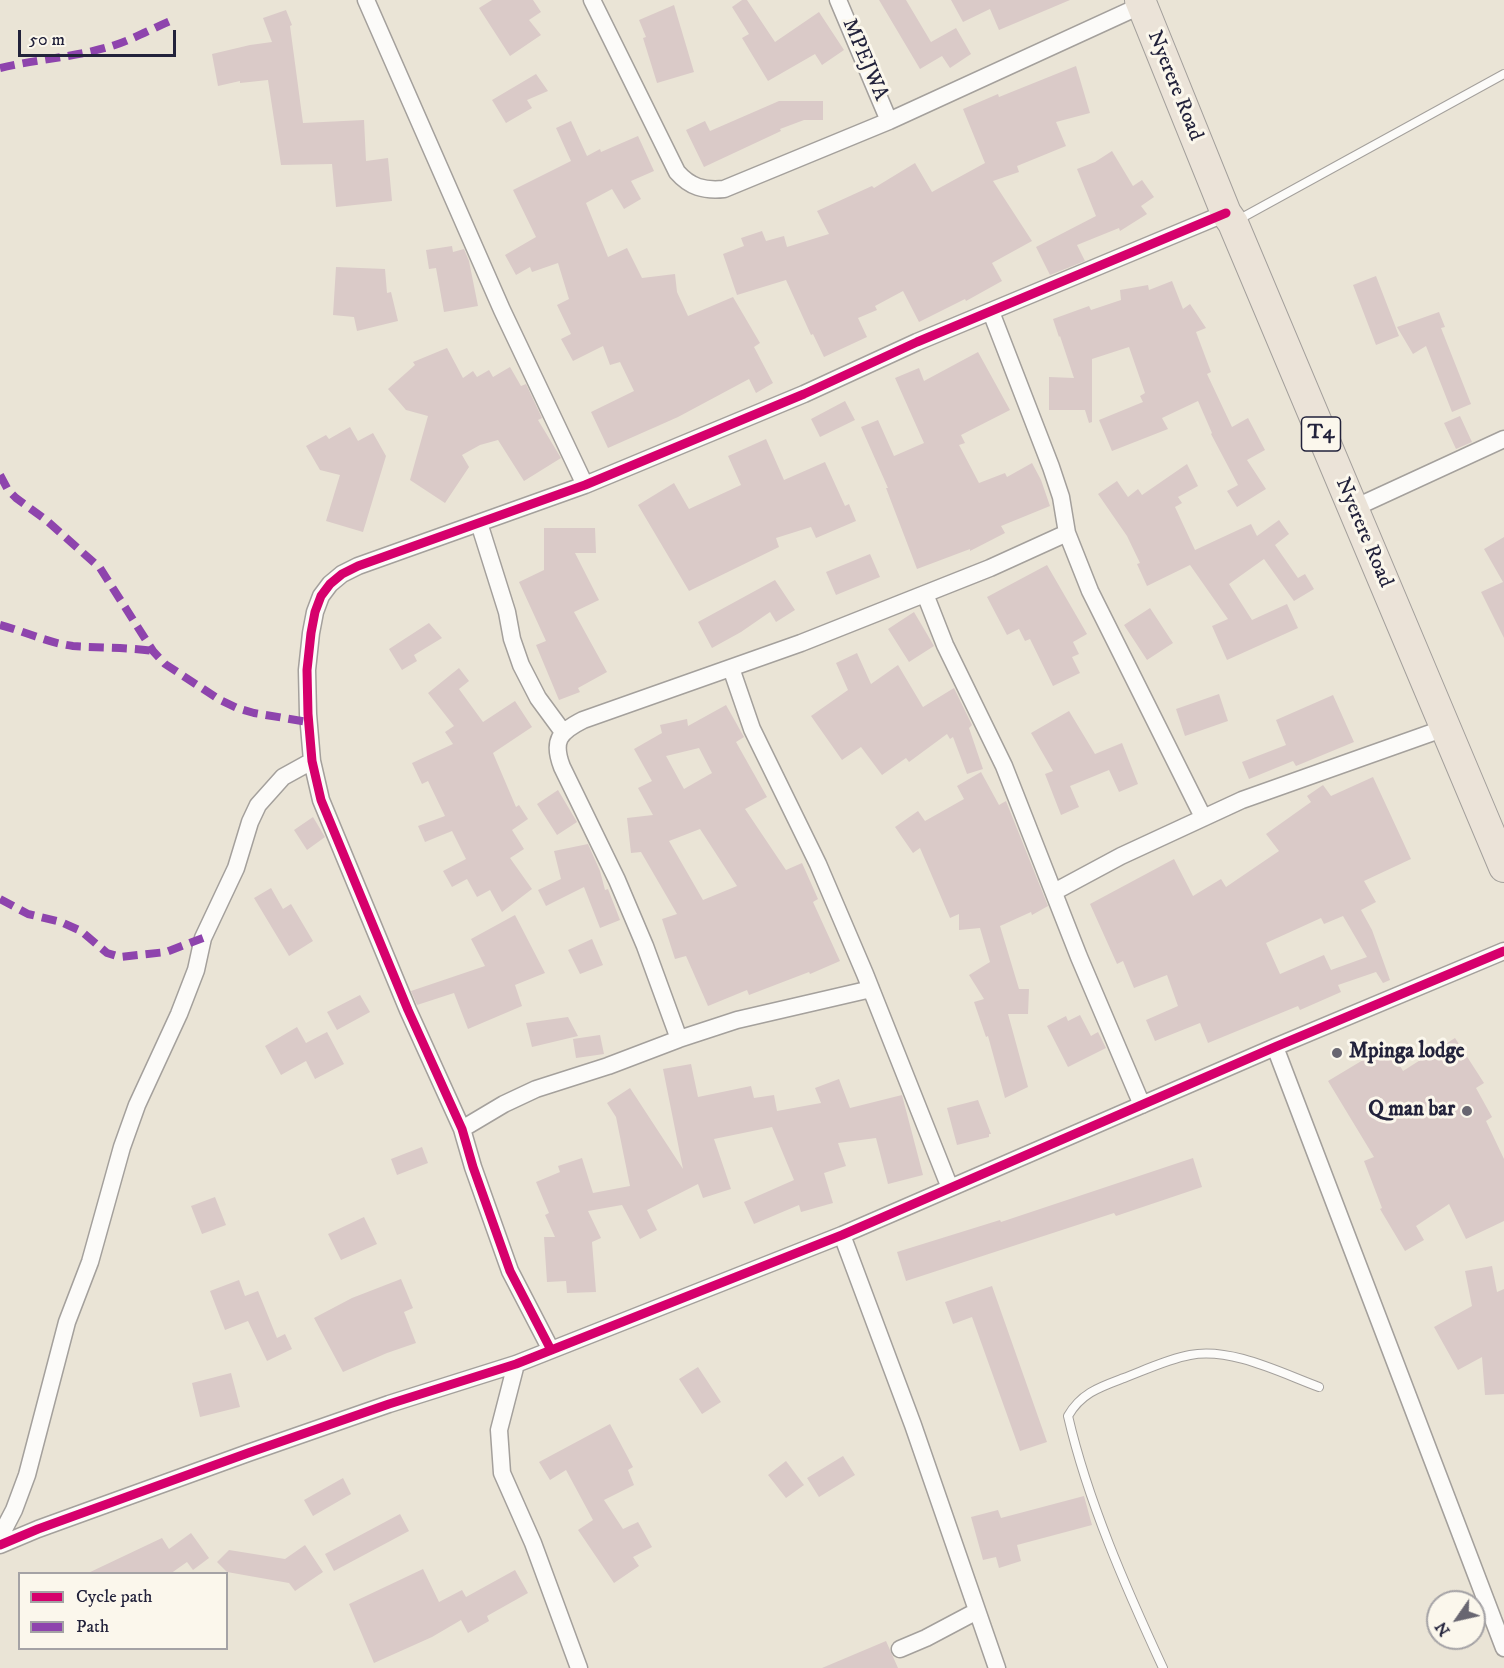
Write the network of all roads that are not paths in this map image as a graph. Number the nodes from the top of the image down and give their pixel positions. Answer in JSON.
{"nodes":[{"id":1,"x":366,"y":0,"type":"edge"},
{"id":2,"x":592,"y":0,"type":"edge"},
{"id":3,"x":838,"y":0,"type":"edge"},
{"id":4,"x":1141,"y":2,"type":"edge"},
{"id":5,"x":1504,"y":74,"type":"edge"},
{"id":6,"x":889,"y":121,"type":"junction"},
{"id":7,"x":1229,"y":218,"type":"junction"},
{"id":8,"x":992,"y":312,"type":"junction"},
{"id":9,"x":1504,"y":439,"type":"edge"},
{"id":10,"x":585,"y":485,"type":"junction"},
{"id":11,"x":1352,"y":509,"type":"junction"},
{"id":12,"x":479,"y":523,"type":"junction"},
{"id":13,"x":1067,"y":533,"type":"junction"},
{"id":14,"x":925,"y":594,"type":"junction"},
{"id":15,"x":731,"y":668,"type":"junction"},
{"id":16,"x":1444,"y":728,"type":"junction"},
{"id":17,"x":563,"y":732,"type":"junction"},
{"id":18,"x":312,"y":761,"type":"junction"},
{"id":19,"x":1203,"y":817,"type":"junction"},
{"id":20,"x":1504,"y":867,"type":"edge"},
{"id":21,"x":1054,"y":892,"type":"junction"},
{"id":22,"x":1504,"y":951,"type":"edge"},
{"id":23,"x":871,"y":989,"type":"junction"},
{"id":24,"x":679,"y":1039,"type":"junction"},
{"id":25,"x":1275,"y":1047,"type":"junction"},
{"id":26,"x":1142,"y":1105,"type":"junction"},
{"id":27,"x":462,"y":1129,"type":"junction"},
{"id":28,"x":950,"y":1188,"type":"junction"},
{"id":29,"x":842,"y":1235,"type":"junction"},
{"id":30,"x":551,"y":1350,"type":"junction"},
{"id":31,"x":516,"y":1364,"type":"junction"},
{"id":32,"x":1319,"y":1387,"type":"dead end"},
{"id":33,"x":0,"y":1537,"type":"edge"},
{"id":34,"x":0,"y":1545,"type":"edge"},
{"id":35,"x":977,"y":1611,"type":"junction"},
{"id":36,"x":1504,"y":1648,"type":"edge"},
{"id":37,"x":900,"y":1649,"type":"dead end"},
{"id":38,"x":579,"y":1668,"type":"edge"},
{"id":39,"x":997,"y":1668,"type":"edge"},
{"id":40,"x":1162,"y":1668,"type":"edge"}],
"edges":[{"from":1,"to":10,"type":"street"},
{"from":2,"to":6,"type":"street"},
{"from":3,"to":6,"type":"street","name":"MPEJWA"},
{"from":4,"to":6,"type":"street"},
{"from":4,"to":7,"type":"highway","name":"Nyerere Road","number":"T4"},
{"from":5,"to":7,"type":"lane"},
{"from":7,"to":8,"type":"street"},
{"from":7,"to":11,"type":"highway","name":"Nyerere Road","number":"T4"},
{"from":8,"to":10,"type":"street"},
{"from":8,"to":13,"type":"street"},
{"from":9,"to":11,"type":"street"},
{"from":10,"to":12,"type":"street"},
{"from":11,"to":16,"type":"highway","name":"Nyerere Road","number":"T4"},
{"from":12,"to":17,"type":"street"},
{"from":12,"to":18,"type":"street"},
{"from":13,"to":14,"type":"street"},
{"from":13,"to":19,"type":"street"},
{"from":14,"to":15,"type":"street"},
{"from":14,"to":21,"type":"street"},
{"from":15,"to":17,"type":"street"},
{"from":15,"to":23,"type":"street"},
{"from":16,"to":19,"type":"street"},
{"from":16,"to":20,"type":"highway","name":"Nyerere Road","number":"T4"},
{"from":17,"to":24,"type":"street"},
{"from":18,"to":27,"type":"street"},
{"from":18,"to":33,"type":"street"},
{"from":19,"to":21,"type":"street"},
{"from":21,"to":26,"type":"street"},
{"from":22,"to":25,"type":"street"},
{"from":23,"to":24,"type":"street"},
{"from":23,"to":28,"type":"street"},
{"from":24,"to":27,"type":"street"},
{"from":25,"to":26,"type":"street"},
{"from":25,"to":36,"type":"street"},
{"from":26,"to":28,"type":"street"},
{"from":27,"to":30,"type":"street"},
{"from":28,"to":29,"type":"street"},
{"from":29,"to":30,"type":"street"},
{"from":29,"to":35,"type":"street"},
{"from":30,"to":31,"type":"street"},
{"from":31,"to":34,"type":"street"},
{"from":31,"to":38,"type":"street"},
{"from":32,"to":40,"type":"lane"},
{"from":35,"to":37,"type":"street"},
{"from":35,"to":39,"type":"street"}]}
